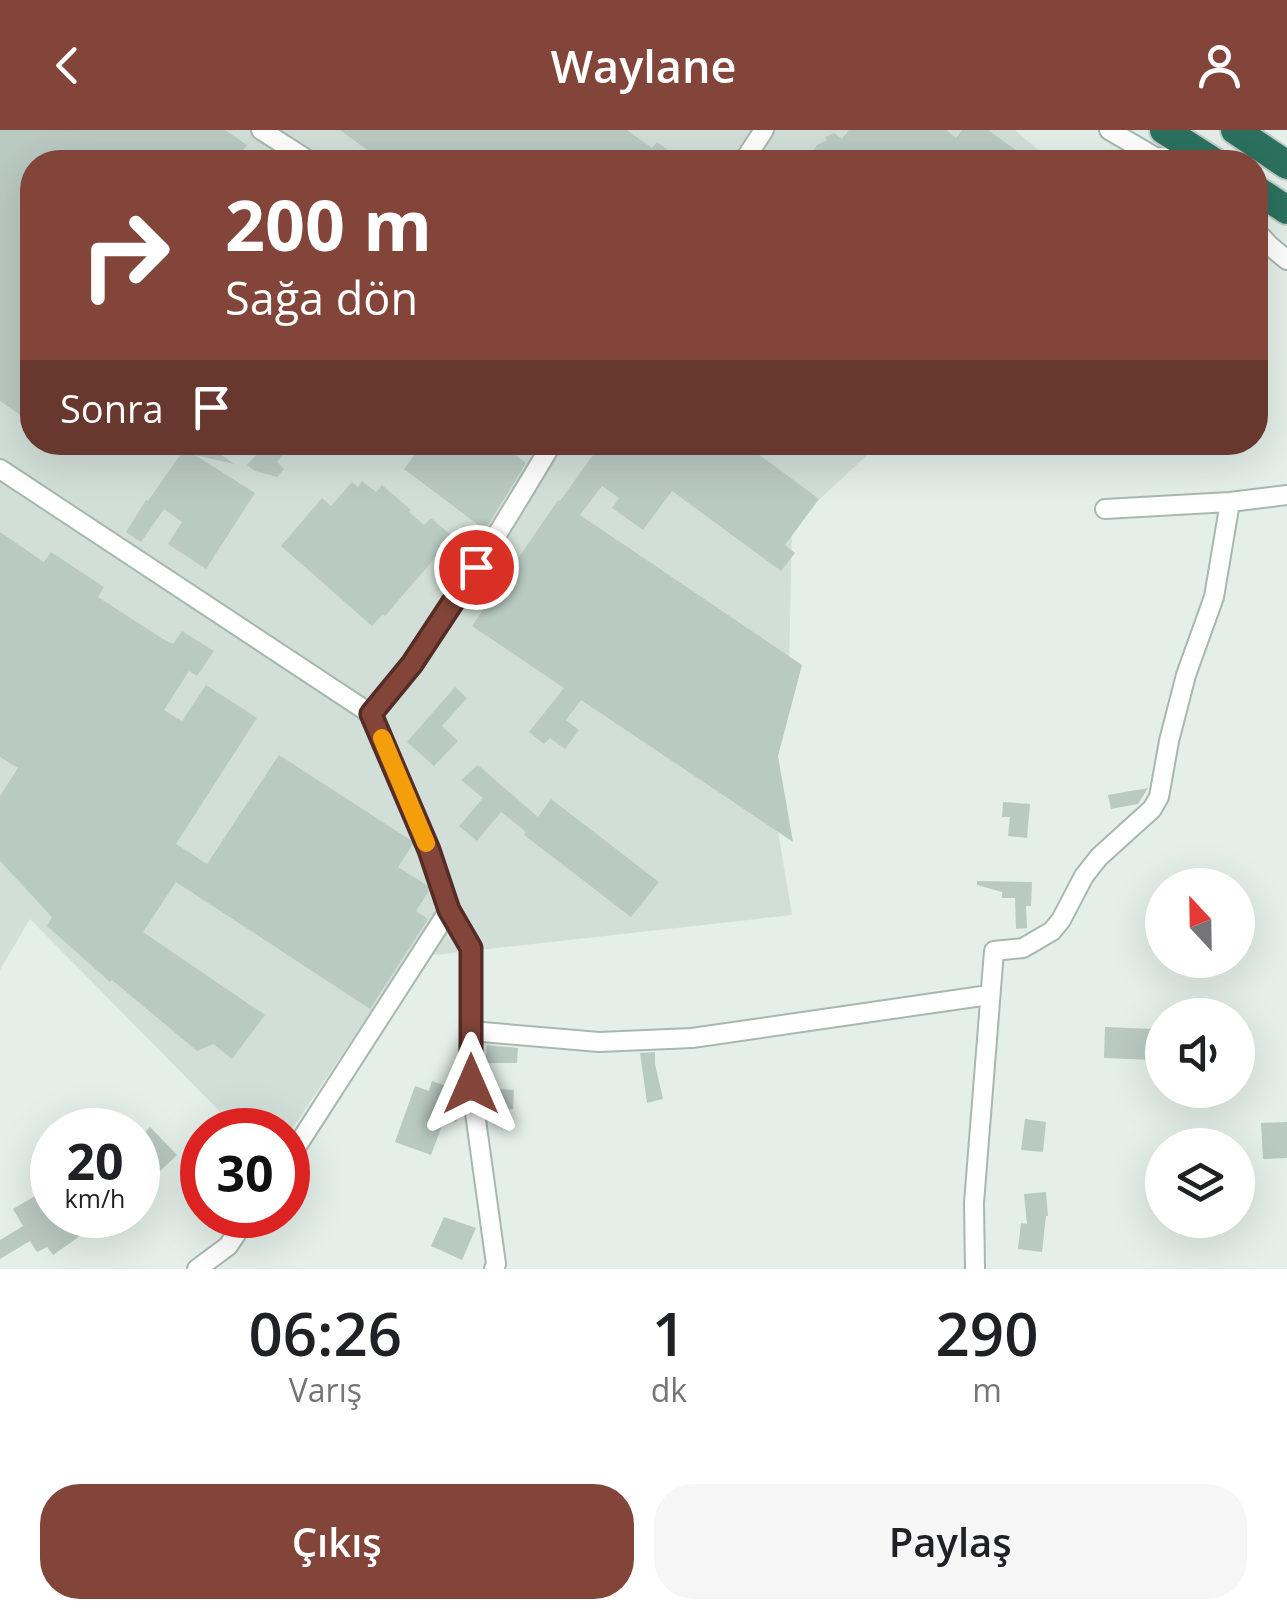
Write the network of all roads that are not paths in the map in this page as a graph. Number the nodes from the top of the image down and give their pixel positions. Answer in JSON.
{"nodes":[{"id":1,"x":261,"y":130,"type":"edge"},
{"id":2,"x":1109,"y":130,"type":"edge"},
{"id":3,"x":1164,"y":130,"type":"edge"},
{"id":4,"x":1235,"y":130,"type":"edge"},
{"id":5,"x":292,"y":150,"type":"edge"},
{"id":6,"x":1143,"y":150,"type":"edge"},
{"id":7,"x":1193,"y":150,"type":"edge"},
{"id":8,"x":1265,"y":150,"type":"edge"},
{"id":9,"x":545,"y":455,"type":"edge"},
{"id":10,"x":0,"y":469,"type":"edge"},
{"id":11,"x":1287,"y":495,"type":"edge"},
{"id":12,"x":1230,"y":502,"type":"junction"},
{"id":13,"x":1105,"y":509,"type":"dead end"},
{"id":14,"x":371,"y":714,"type":"junction"},
{"id":15,"x":449,"y":910,"type":"junction"},
{"id":16,"x":989,"y":995,"type":"junction"},
{"id":17,"x":471,"y":1031,"type":"junction"},
{"id":18,"x":310,"y":1126,"type":"edge"},
{"id":19,"x":233,"y":1238,"type":"edge"},
{"id":20,"x":197,"y":1269,"type":"edge"},
{"id":21,"x":494,"y":1269,"type":"edge"},
{"id":22,"x":975,"y":1269,"type":"edge"}],
"edges":[{"from":1,"to":5,"type":"street"},
{"from":2,"to":6,"type":"street"},
{"from":3,"to":7,"type":"highway"},
{"from":4,"to":8,"type":"highway"},
{"from":9,"to":14,"type":"street"},
{"from":10,"to":14,"type":"street"},
{"from":11,"to":12,"type":"street"},
{"from":12,"to":13,"type":"street"},
{"from":12,"to":16,"type":"street"},
{"from":14,"to":15,"type":"street"},
{"from":15,"to":17,"type":"street"},
{"from":15,"to":18,"type":"street"},
{"from":16,"to":17,"type":"street"},
{"from":16,"to":22,"type":"street"},
{"from":17,"to":21,"type":"street"},
{"from":19,"to":20,"type":"street"}]}
